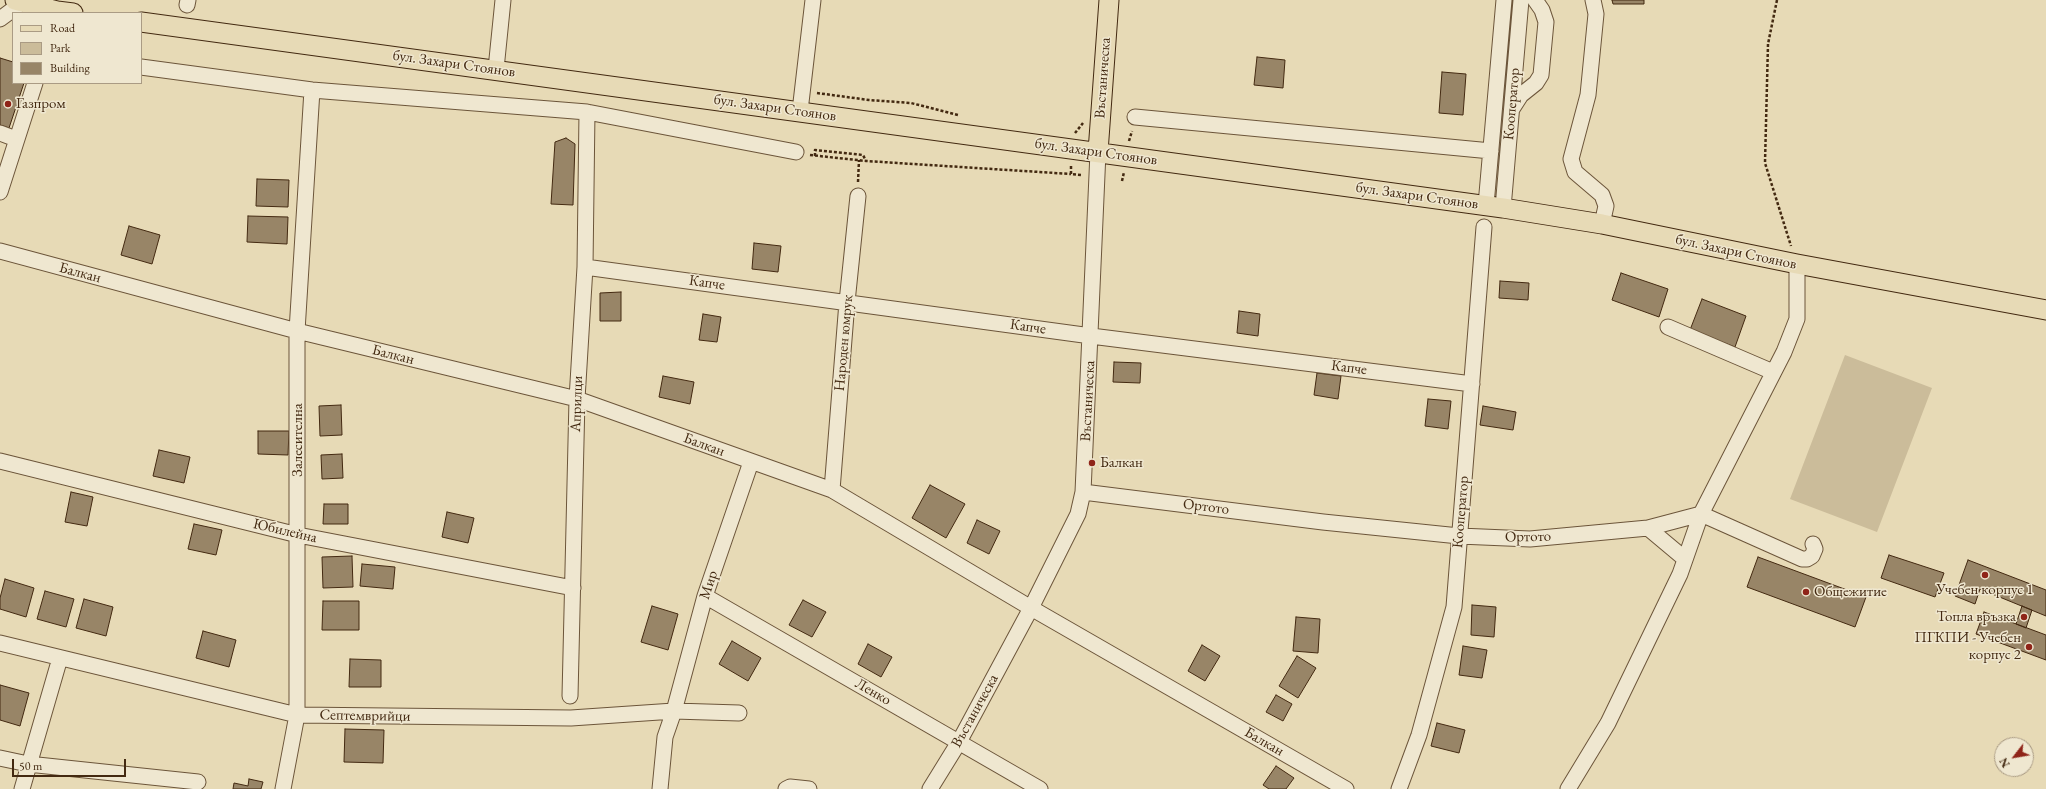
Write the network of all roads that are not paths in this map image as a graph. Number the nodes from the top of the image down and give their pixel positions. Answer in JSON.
{"nodes":[{"id":1,"x":503,"y":0,"type":"edge"},
{"id":2,"x":813,"y":0,"type":"edge"},
{"id":3,"x":1109,"y":0,"type":"edge"},
{"id":4,"x":1504,"y":0,"type":"edge"},
{"id":5,"x":1521,"y":0,"type":"edge"},
{"id":6,"x":1534,"y":0,"type":"edge"},
{"id":7,"x":1593,"y":0,"type":"edge"},
{"id":8,"x":19,"y":1,"type":"edge"},
{"id":9,"x":62,"y":12,"type":"edge"},
{"id":10,"x":0,"y":19,"type":"edge"},
{"id":11,"x":142,"y":22,"type":"edge"},
{"id":12,"x":142,"y":67,"type":"edge"},
{"id":13,"x":496,"y":69,"type":"junction"},
{"id":14,"x":35,"y":84,"type":"edge"},
{"id":15,"x":312,"y":90,"type":"junction"},
{"id":16,"x":1512,"y":110,"type":"junction"},
{"id":17,"x":800,"y":111,"type":"junction"},
{"id":18,"x":587,"y":112,"type":"junction"},
{"id":19,"x":1133,"y":123,"type":"road end"},
{"id":20,"x":0,"y":133,"type":"edge"},
{"id":21,"x":16,"y":139,"type":"junction"},
{"id":22,"x":1491,"y":151,"type":"junction"},
{"id":23,"x":796,"y":152,"type":"road end"},
{"id":24,"x":1098,"y":152,"type":"junction"},
{"id":25,"x":0,"y":192,"type":"edge"},
{"id":26,"x":858,"y":196,"type":"road end"},
{"id":27,"x":1494,"y":206,"type":"junction"},
{"id":28,"x":1602,"y":224,"type":"junction"},
{"id":29,"x":1484,"y":227,"type":"dead end"},
{"id":30,"x":0,"y":252,"type":"edge"},
{"id":31,"x":1797,"y":264,"type":"junction"},
{"id":32,"x":584,"y":267,"type":"junction"},
{"id":33,"x":847,"y":302,"type":"junction"},
{"id":34,"x":2046,"y":310,"type":"edge"},
{"id":35,"x":1668,"y":327,"type":"dead end"},
{"id":36,"x":297,"y":331,"type":"junction"},
{"id":37,"x":1091,"y":336,"type":"junction"},
{"id":38,"x":1772,"y":372,"type":"junction"},
{"id":39,"x":1472,"y":384,"type":"junction"},
{"id":40,"x":577,"y":399,"type":"junction"},
{"id":41,"x":0,"y":461,"type":"edge"},
{"id":42,"x":751,"y":462,"type":"junction"},
{"id":43,"x":832,"y":490,"type":"junction"},
{"id":44,"x":1083,"y":492,"type":"junction"},
{"id":45,"x":1701,"y":514,"type":"junction"},
{"id":46,"x":1648,"y":528,"type":"junction"},
{"id":47,"x":298,"y":535,"type":"junction"},
{"id":48,"x":1459,"y":536,"type":"junction"},
{"id":49,"x":1813,"y":544,"type":"dead end"},
{"id":50,"x":1685,"y":560,"type":"junction"},
{"id":51,"x":573,"y":588,"type":"junction"},
{"id":52,"x":705,"y":596,"type":"junction"},
{"id":53,"x":1031,"y":608,"type":"junction"},
{"id":54,"x":0,"y":643,"type":"edge"},
{"id":55,"x":60,"y":658,"type":"junction"},
{"id":56,"x":570,"y":696,"type":"dead end"},
{"id":57,"x":674,"y":710,"type":"junction"},
{"id":58,"x":739,"y":713,"type":"dead end"},
{"id":59,"x":297,"y":715,"type":"junction"},
{"id":60,"x":960,"y":742,"type":"junction"},
{"id":61,"x":0,"y":758,"type":"edge"},
{"id":62,"x":28,"y":764,"type":"junction"},
{"id":63,"x":198,"y":782,"type":"dead end"},
{"id":64,"x":164,"y":784,"type":"edge"},
{"id":65,"x":22,"y":789,"type":"edge"},
{"id":66,"x":283,"y":789,"type":"edge"},
{"id":67,"x":660,"y":789,"type":"edge"},
{"id":68,"x":786,"y":789,"type":"edge"},
{"id":69,"x":809,"y":789,"type":"edge"},
{"id":70,"x":930,"y":789,"type":"edge"},
{"id":71,"x":1040,"y":789,"type":"edge"},
{"id":72,"x":1346,"y":789,"type":"edge"},
{"id":73,"x":1399,"y":789,"type":"edge"},
{"id":74,"x":1568,"y":789,"type":"edge"}],
"edges":[{"from":1,"to":13,"type":"street"},
{"from":2,"to":17,"type":"street"},
{"from":3,"to":24,"type":"main road","name":"Въстаническа"},
{"from":4,"to":22,"type":"street","name":"Кооператор"},
{"from":5,"to":16,"type":"street","name":"Кооператор"},
{"from":6,"to":16,"type":"street"},
{"from":7,"to":28,"type":"street"},
{"from":8,"to":9,"type":"main road"},
{"from":8,"to":10,"type":"street"},
{"from":11,"to":13,"type":"main road","name":"бул. Захари Стоянов"},
{"from":12,"to":15,"type":"street"},
{"from":13,"to":17,"type":"main road","name":"бул. Захари Стоянов"},
{"from":14,"to":21,"type":"street"},
{"from":15,"to":18,"type":"street"},
{"from":15,"to":36,"type":"street","name":"Залесителна"},
{"from":16,"to":27,"type":"street","name":"Кооператор"},
{"from":17,"to":24,"type":"main road","name":"бул. Захари Стоянов"},
{"from":18,"to":23,"type":"street"},
{"from":18,"to":32,"type":"street","name":"Априлци"},
{"from":19,"to":22,"type":"street"},
{"from":20,"to":21,"type":"street"},
{"from":21,"to":25,"type":"street"},
{"from":22,"to":27,"type":"street","name":"Кооператор"},
{"from":24,"to":27,"type":"main road","name":"бул. Захари Стоянов"},
{"from":24,"to":37,"type":"street","name":"Въстаническа"},
{"from":26,"to":33,"type":"street","name":"Народен юмрук"},
{"from":27,"to":28,"type":"main road","name":"бул. Захари Стоянов"},
{"from":28,"to":31,"type":"main road","name":"бул. Захари Стоянов"},
{"from":29,"to":39,"type":"street","name":"Кооператор"},
{"from":30,"to":36,"type":"street","name":"Балкан"},
{"from":31,"to":34,"type":"main road","name":"бул. Захари Стоянов"},
{"from":31,"to":38,"type":"street"},
{"from":32,"to":33,"type":"street","name":"Капче"},
{"from":32,"to":40,"type":"street","name":"Априлци"},
{"from":33,"to":37,"type":"street","name":"Капче"},
{"from":33,"to":43,"type":"street","name":"Народен юмрук"},
{"from":35,"to":38,"type":"street"},
{"from":36,"to":40,"type":"street","name":"Балкан"},
{"from":36,"to":47,"type":"street","name":"Залесителна"},
{"from":37,"to":39,"type":"street","name":"Капче"},
{"from":37,"to":44,"type":"street","name":"Въстаническа"},
{"from":38,"to":45,"type":"street"},
{"from":39,"to":48,"type":"street","name":"Кооператор"},
{"from":40,"to":42,"type":"street","name":"Балкан"},
{"from":40,"to":51,"type":"street","name":"Априлци"},
{"from":41,"to":47,"type":"street","name":"Юбилейна"},
{"from":42,"to":43,"type":"street","name":"Балкан"},
{"from":42,"to":52,"type":"street","name":"Мир"},
{"from":43,"to":53,"type":"street","name":"Балкан"},
{"from":44,"to":48,"type":"street","name":"Ортото"},
{"from":44,"to":53,"type":"street","name":"Въстаническа"},
{"from":45,"to":46,"type":"street","name":"Ортото"},
{"from":45,"to":49,"type":"street"},
{"from":45,"to":50,"type":"street"},
{"from":46,"to":48,"type":"street","name":"Ортото"},
{"from":46,"to":50,"type":"street"},
{"from":47,"to":51,"type":"street","name":"Юбилейна"},
{"from":47,"to":59,"type":"street","name":"Залесителна"},
{"from":48,"to":73,"type":"street","name":"Кооператор"},
{"from":50,"to":74,"type":"street"},
{"from":51,"to":56,"type":"street","name":"Априлци"},
{"from":52,"to":57,"type":"street","name":"Мир"},
{"from":52,"to":60,"type":"street","name":"Ленко"},
{"from":53,"to":60,"type":"street","name":"Въстаническа"},
{"from":53,"to":72,"type":"street","name":"Балкан"},
{"from":54,"to":55,"type":"street","name":"Септемврийци"},
{"from":55,"to":59,"type":"street","name":"Септемврийци"},
{"from":55,"to":62,"type":"street"},
{"from":57,"to":58,"type":"street","name":"Септемврийци"},
{"from":57,"to":59,"type":"street","name":"Септемврийци"},
{"from":57,"to":67,"type":"street","name":"Мир"},
{"from":59,"to":66,"type":"street","name":"Залесителна"},
{"from":60,"to":70,"type":"street","name":"Въстаническа"},
{"from":60,"to":71,"type":"street","name":"Ленко"},
{"from":61,"to":62,"type":"street"},
{"from":62,"to":64,"type":"street"},
{"from":62,"to":65,"type":"street"},
{"from":63,"to":64,"type":"street"},
{"from":68,"to":69,"type":"street"}]}
